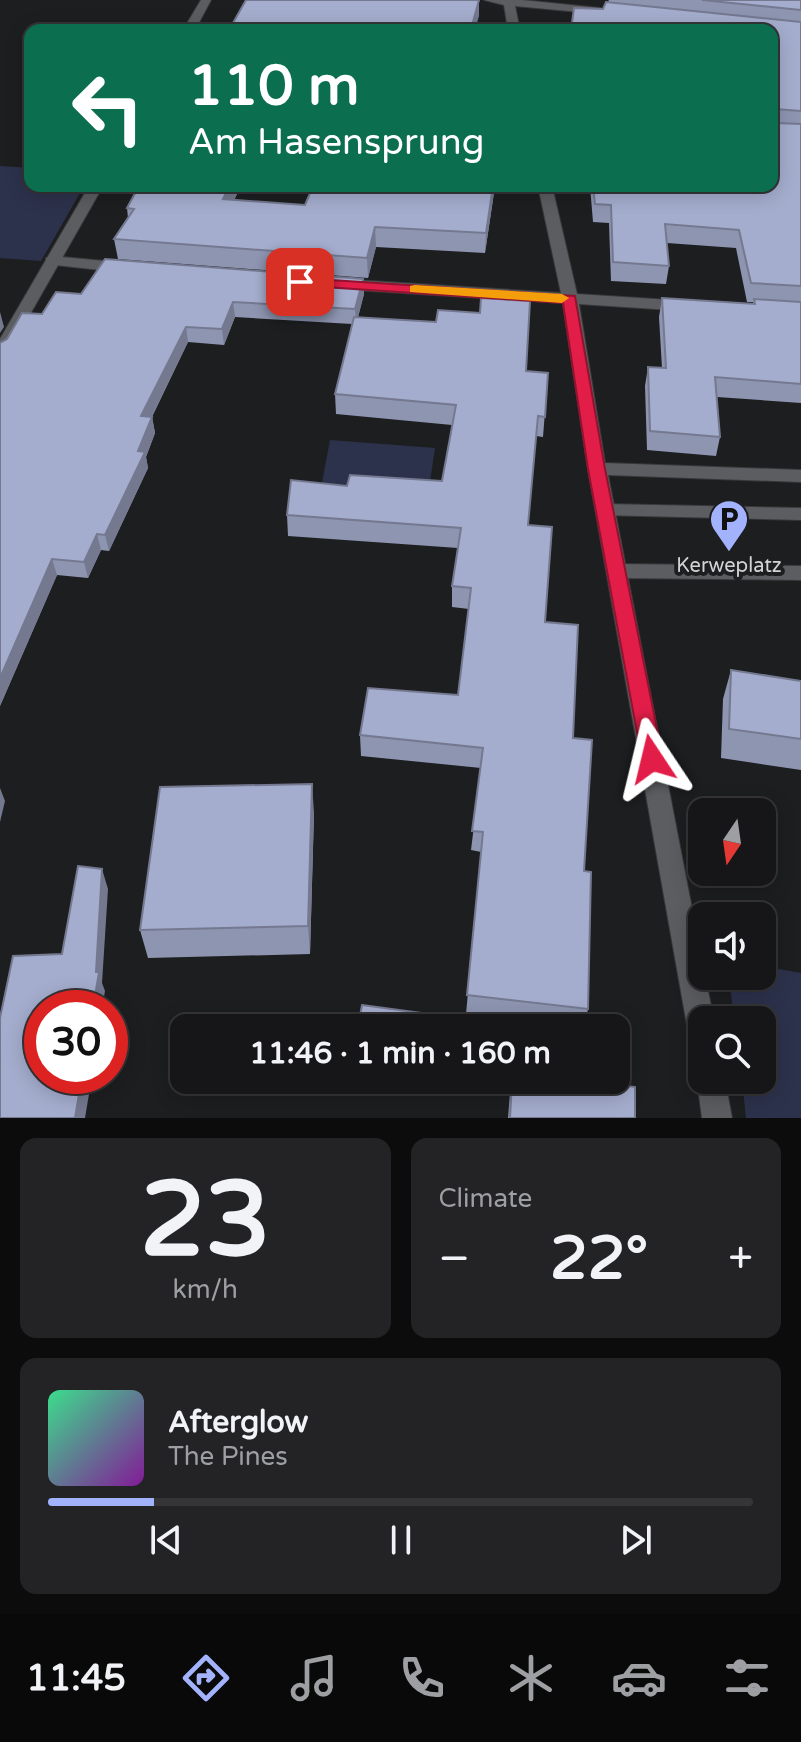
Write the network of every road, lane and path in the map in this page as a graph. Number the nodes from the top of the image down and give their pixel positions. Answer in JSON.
{"nodes":[{"id":1,"x":206,"y":0,"type":"edge"},
{"id":2,"x":489,"y":0,"type":"edge"},
{"id":3,"x":509,"y":2,"type":"junction"},
{"id":4,"x":579,"y":4,"type":"edge"},
{"id":5,"x":607,"y":12,"type":"edge"},
{"id":6,"x":192,"y":24,"type":"edge"},
{"id":7,"x":513,"y":24,"type":"edge"},
{"id":8,"x":92,"y":192,"type":"edge"},
{"id":9,"x":546,"y":192,"type":"edge"},
{"id":10,"x":51,"y":261,"type":"junction"},
{"id":11,"x":139,"y":269,"type":"edge"},
{"id":12,"x":328,"y":284,"type":"edge"},
{"id":13,"x":570,"y":299,"type":"junction"},
{"id":14,"x":701,"y":307,"type":"edge"},
{"id":15,"x":0,"y":353,"type":"edge"},
{"id":16,"x":597,"y":469,"type":"junction"},
{"id":17,"x":801,"y":476,"type":"edge"},
{"id":18,"x":606,"y":510,"type":"junction"},
{"id":19,"x":801,"y":514,"type":"edge"},
{"id":20,"x":617,"y":571,"type":"junction"},
{"id":21,"x":801,"y":573,"type":"edge"},
{"id":22,"x":697,"y":1006,"type":"edge"},
{"id":23,"x":713,"y":1094,"type":"edge"},
{"id":24,"x":717,"y":1118,"type":"edge"}],
"edges":[{"from":1,"to":6,"type":"street"},
{"from":2,"to":3,"type":"street"},
{"from":3,"to":4,"type":"street"},
{"from":3,"to":7,"type":"street"},
{"from":4,"to":5,"type":"street"},
{"from":8,"to":10,"type":"street"},
{"from":9,"to":13,"type":"street"},
{"from":10,"to":11,"type":"street"},
{"from":10,"to":15,"type":"street"},
{"from":12,"to":13,"type":"street"},
{"from":13,"to":14,"type":"street"},
{"from":13,"to":16,"type":"street"},
{"from":16,"to":17,"type":"street"},
{"from":16,"to":18,"type":"street"},
{"from":18,"to":19,"type":"street"},
{"from":18,"to":20,"type":"street"},
{"from":20,"to":21,"type":"street"},
{"from":20,"to":22,"type":"street"},
{"from":23,"to":24,"type":"street"}]}
